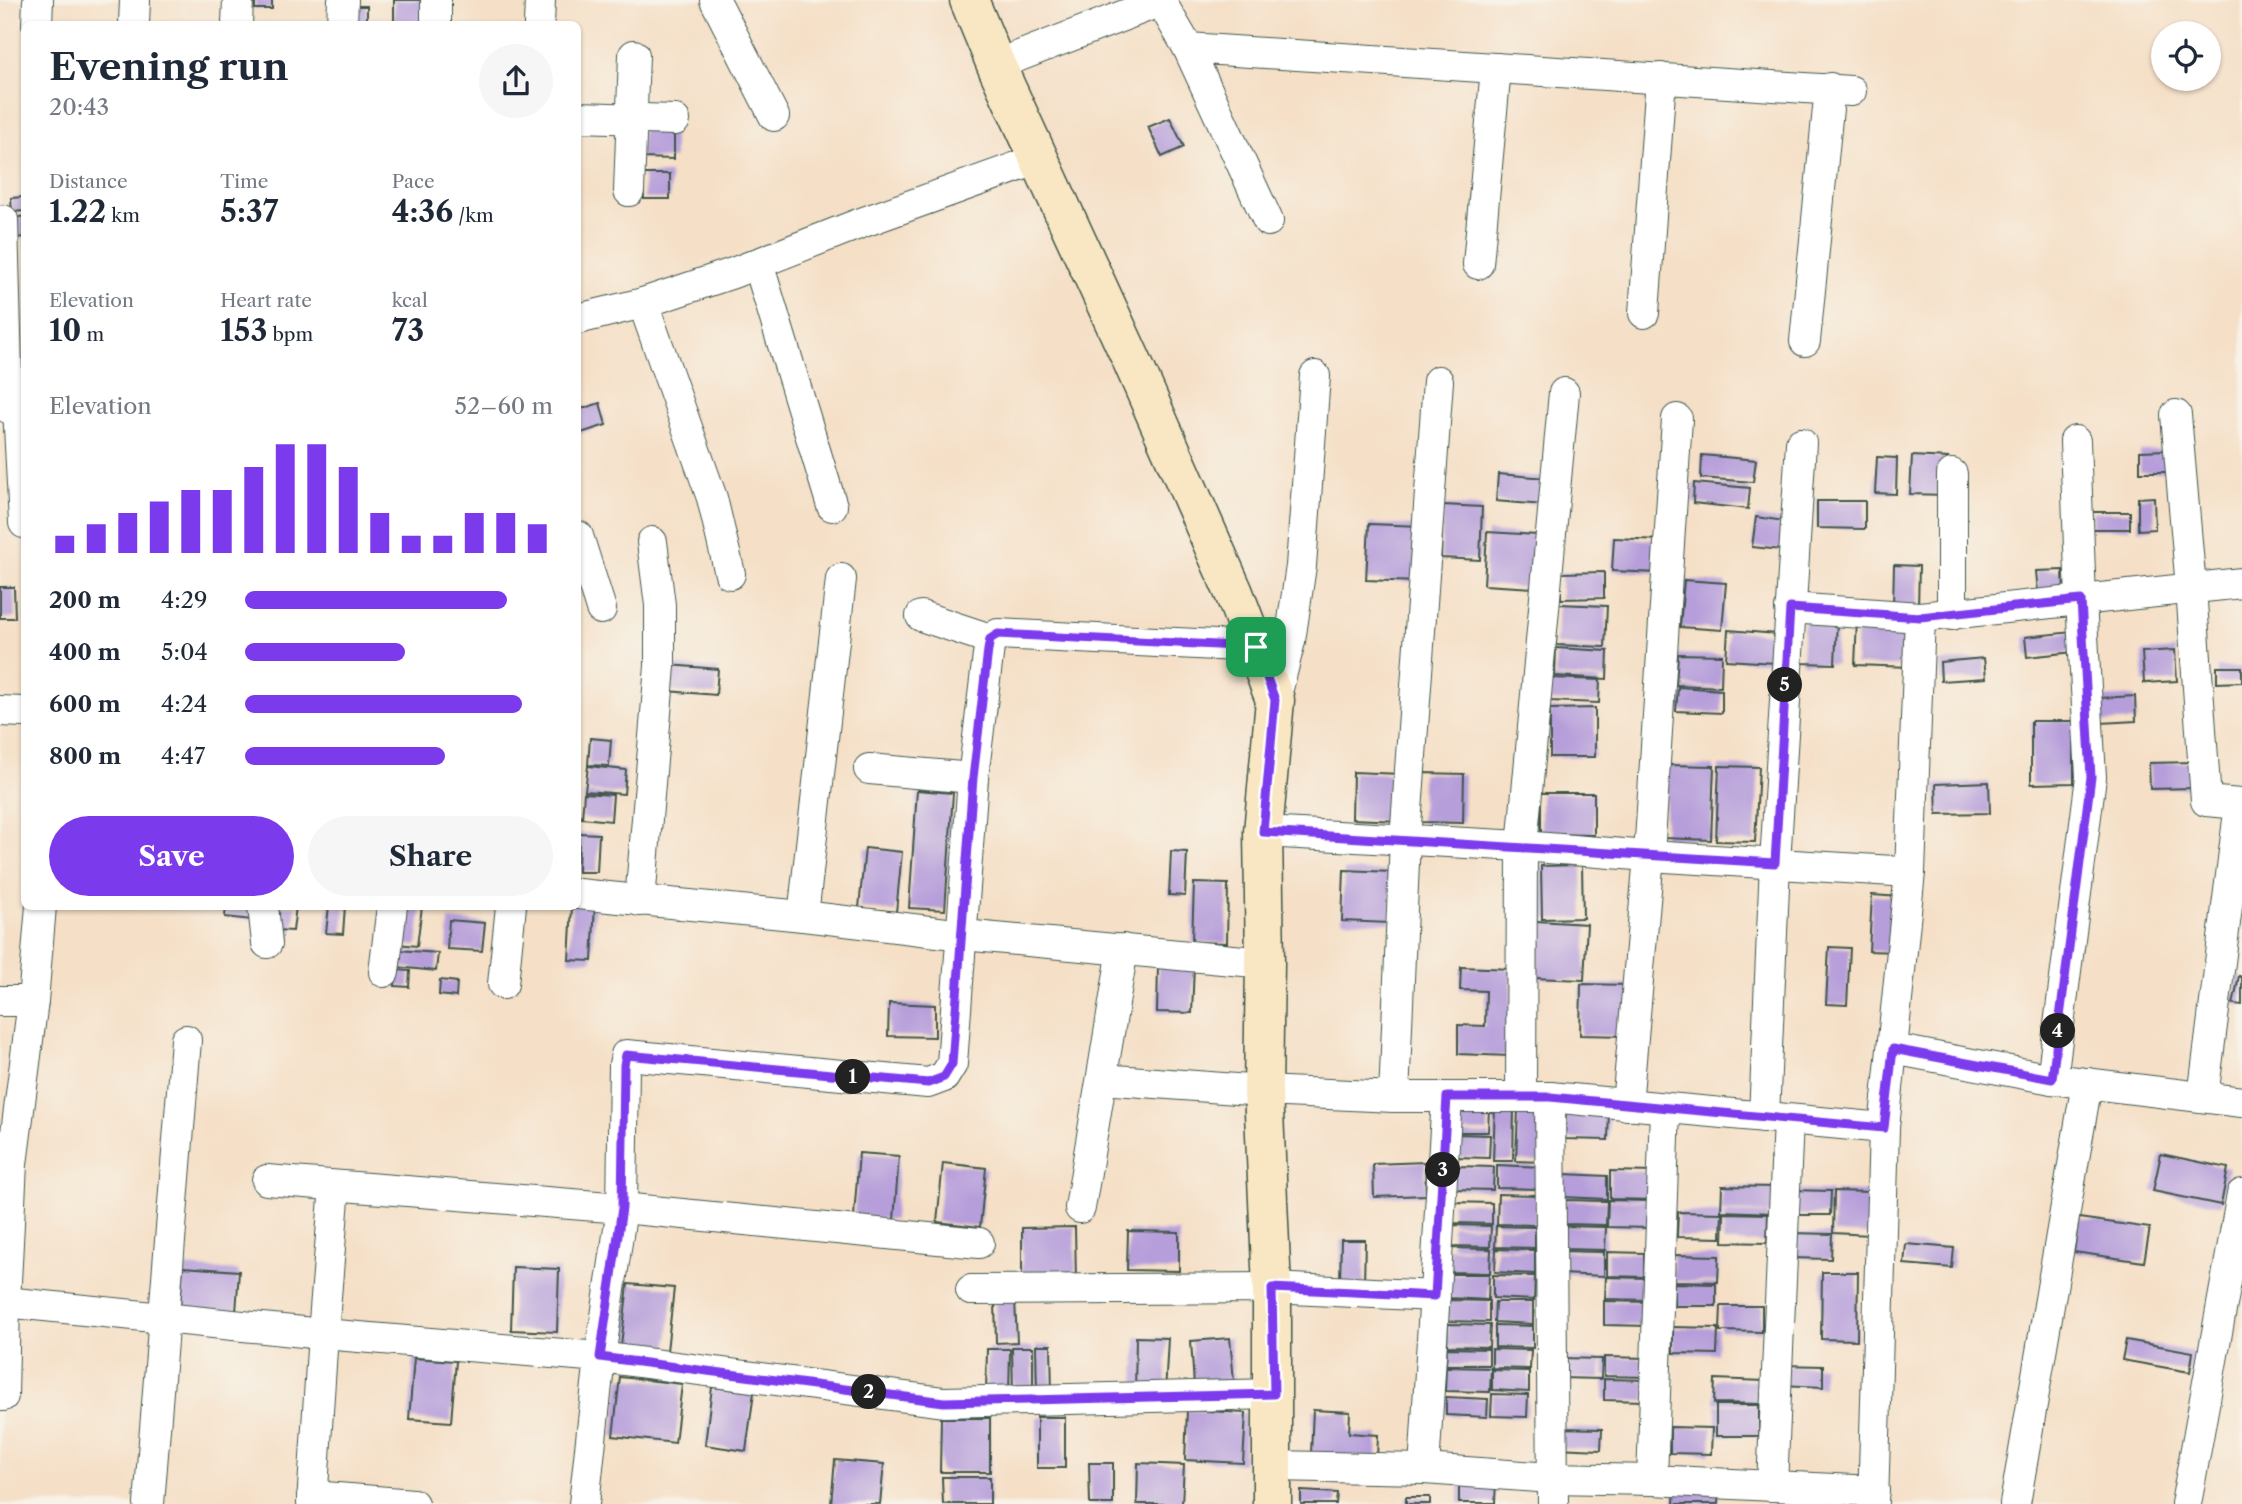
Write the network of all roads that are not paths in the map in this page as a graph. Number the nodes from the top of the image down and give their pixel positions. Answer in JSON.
{"nodes":[{"id":1,"x":38,"y":0,"type":"edge"},
{"id":2,"x":135,"y":0,"type":"edge"},
{"id":3,"x":238,"y":0,"type":"edge"},
{"id":4,"x":342,"y":0,"type":"edge"},
{"id":5,"x":436,"y":0,"type":"edge"},
{"id":6,"x":540,"y":0,"type":"edge"},
{"id":7,"x":715,"y":0,"type":"edge"},
{"id":8,"x":969,"y":0,"type":"edge"},
{"id":9,"x":1161,"y":1,"type":"edge"},
{"id":10,"x":37,"y":21,"type":"edge"},
{"id":11,"x":134,"y":21,"type":"edge"},
{"id":12,"x":237,"y":21,"type":"edge"},
{"id":13,"x":342,"y":21,"type":"edge"},
{"id":14,"x":436,"y":21,"type":"edge"},
{"id":15,"x":539,"y":21,"type":"edge"},
{"id":16,"x":1188,"y":48,"type":"junction"},
{"id":17,"x":634,"y":55,"type":"dead end"},
{"id":18,"x":996,"y":65,"type":"junction"},
{"id":19,"x":1496,"y":68,"type":"junction"},
{"id":20,"x":1661,"y":78,"type":"junction"},
{"id":21,"x":774,"y":116,"type":"dead end"},
{"id":22,"x":581,"y":117,"type":"edge"},
{"id":23,"x":631,"y":118,"type":"junction"},
{"id":24,"x":675,"y":120,"type":"dead end"},
{"id":25,"x":1039,"y":159,"type":"junction"},
{"id":26,"x":629,"y":191,"type":"dead end"},
{"id":27,"x":3,"y":220,"type":"dead end"},
{"id":28,"x":1268,"y":221,"type":"dead end"},
{"id":29,"x":758,"y":263,"type":"junction"},
{"id":30,"x":1478,"y":264,"type":"dead end"},
{"id":31,"x":643,"y":303,"type":"junction"},
{"id":32,"x":1644,"y":313,"type":"dead end"},
{"id":33,"x":581,"y":318,"type":"edge"},
{"id":34,"x":1805,"y":341,"type":"dead end"},
{"id":35,"x":1315,"y":376,"type":"dead end"},
{"id":36,"x":1438,"y":381,"type":"dead end"},
{"id":37,"x":1564,"y":393,"type":"dead end"},
{"id":38,"x":13,"y":408,"type":"edge"},
{"id":39,"x":2176,"y":415,"type":"dead end"},
{"id":40,"x":1677,"y":419,"type":"dead end"},
{"id":41,"x":2075,"y":441,"type":"dead end"},
{"id":42,"x":1801,"y":443,"type":"dead end"},
{"id":43,"x":1952,"y":474,"type":"dead end"},
{"id":44,"x":21,"y":492,"type":"edge"},
{"id":45,"x":832,"y":506,"type":"dead end"},
{"id":46,"x":652,"y":542,"type":"dead end"},
{"id":47,"x":581,"y":546,"type":"edge"},
{"id":48,"x":730,"y":574,"type":"dead end"},
{"id":49,"x":841,"y":579,"type":"dead end"},
{"id":50,"x":2242,"y":583,"type":"edge"},
{"id":51,"x":2191,"y":588,"type":"junction"},
{"id":52,"x":2081,"y":600,"type":"junction"},
{"id":53,"x":1790,"y":608,"type":"junction"},
{"id":54,"x":601,"y":609,"type":"dead end"},
{"id":55,"x":921,"y":615,"type":"dead end"},
{"id":56,"x":1952,"y":615,"type":"junction"},
{"id":57,"x":1920,"y":617,"type":"junction"},
{"id":58,"x":990,"y":639,"type":"junction"},
{"id":59,"x":1256,"y":647,"type":"junction"},
{"id":60,"x":1275,"y":700,"type":"junction"},
{"id":61,"x":0,"y":711,"type":"edge"},
{"id":62,"x":21,"y":712,"type":"edge"},
{"id":63,"x":870,"y":769,"type":"dead end"},
{"id":64,"x":973,"y":778,"type":"junction"},
{"id":65,"x":2241,"y":804,"type":"edge"},
{"id":66,"x":1263,"y":832,"type":"junction"},
{"id":67,"x":1405,"y":839,"type":"junction"},
{"id":68,"x":1522,"y":846,"type":"junction"},
{"id":69,"x":1649,"y":856,"type":"junction"},
{"id":70,"x":1775,"y":863,"type":"junction"},
{"id":71,"x":1910,"y":872,"type":"junction"},
{"id":72,"x":581,"y":894,"type":"edge"},
{"id":73,"x":640,"y":901,"type":"junction"},
{"id":74,"x":41,"y":910,"type":"edge"},
{"id":75,"x":263,"y":910,"type":"edge"},
{"id":76,"x":392,"y":910,"type":"edge"},
{"id":77,"x":511,"y":910,"type":"edge"},
{"id":78,"x":803,"y":916,"type":"junction"},
{"id":79,"x":963,"y":934,"type":"junction"},
{"id":80,"x":267,"y":943,"type":"dead end"},
{"id":81,"x":1123,"y":949,"type":"junction"},
{"id":82,"x":1265,"y":962,"type":"junction"},
{"id":83,"x":384,"y":972,"type":"dead end"},
{"id":84,"x":503,"y":984,"type":"dead end"},
{"id":85,"x":0,"y":1001,"type":"edge"},
{"id":86,"x":33,"y":1001,"type":"junction"},
{"id":87,"x":186,"y":1040,"type":"dead end"},
{"id":88,"x":1893,"y":1049,"type":"junction"},
{"id":89,"x":1102,"y":1079,"type":"junction"},
{"id":90,"x":2052,"y":1079,"type":"junction"},
{"id":91,"x":2087,"y":1083,"type":"junction"},
{"id":92,"x":1263,"y":1091,"type":"junction"},
{"id":93,"x":1521,"y":1096,"type":"junction"},
{"id":94,"x":1394,"y":1097,"type":"junction"},
{"id":95,"x":1447,"y":1097,"type":"junction"},
{"id":96,"x":1550,"y":1097,"type":"junction"},
{"id":97,"x":2203,"y":1097,"type":"junction"},
{"id":98,"x":2242,"y":1102,"type":"edge"},
{"id":99,"x":1627,"y":1105,"type":"junction"},
{"id":100,"x":1665,"y":1108,"type":"junction"},
{"id":101,"x":1776,"y":1119,"type":"junction"},
{"id":102,"x":1884,"y":1128,"type":"junction"},
{"id":103,"x":6,"y":1163,"type":"edge"},
{"id":104,"x":267,"y":1180,"type":"dead end"},
{"id":105,"x":335,"y":1186,"type":"junction"},
{"id":106,"x":2242,"y":1194,"type":"edge"},
{"id":107,"x":622,"y":1208,"type":"junction"},
{"id":108,"x":1080,"y":1208,"type":"dead end"},
{"id":109,"x":978,"y":1243,"type":"dead end"},
{"id":110,"x":1272,"y":1288,"type":"junction"},
{"id":111,"x":971,"y":1290,"type":"dead end"},
{"id":112,"x":1435,"y":1296,"type":"junction"},
{"id":113,"x":5,"y":1301,"type":"junction"},
{"id":114,"x":164,"y":1319,"type":"junction"},
{"id":115,"x":323,"y":1334,"type":"junction"},
{"id":116,"x":600,"y":1357,"type":"junction"},
{"id":117,"x":1274,"y":1394,"type":"junction"},
{"id":118,"x":2,"y":1396,"type":"dead end"},
{"id":119,"x":1273,"y":1466,"type":"junction"},
{"id":120,"x":1424,"y":1469,"type":"junction"},
{"id":121,"x":1652,"y":1480,"type":"junction"},
{"id":122,"x":1772,"y":1486,"type":"junction"},
{"id":123,"x":1553,"y":1491,"type":"edge"},
{"id":124,"x":1873,"y":1497,"type":"edge"},
{"id":125,"x":312,"y":1500,"type":"edge"},
{"id":126,"x":149,"y":1504,"type":"edge"},
{"id":127,"x":413,"y":1504,"type":"edge"},
{"id":128,"x":584,"y":1504,"type":"edge"},
{"id":129,"x":1272,"y":1504,"type":"edge"},
{"id":130,"x":2015,"y":1504,"type":"edge"},
{"id":131,"x":2186,"y":1504,"type":"edge"}],
"edges":[{"from":1,"to":10,"type":"street"},
{"from":2,"to":11,"type":"street"},
{"from":3,"to":12,"type":"street"},
{"from":4,"to":13,"type":"street"},
{"from":5,"to":14,"type":"street"},
{"from":6,"to":15,"type":"street"},
{"from":7,"to":21,"type":"street"},
{"from":8,"to":18,"type":"street"},
{"from":9,"to":16,"type":"street"},
{"from":9,"to":18,"type":"street"},
{"from":16,"to":19,"type":"street"},
{"from":16,"to":28,"type":"street"},
{"from":17,"to":23,"type":"street"},
{"from":18,"to":25,"type":"street"},
{"from":19,"to":20,"type":"street"},
{"from":19,"to":30,"type":"street"},
{"from":20,"to":32,"type":"street"},
{"from":20,"to":34,"type":"street"},
{"from":22,"to":23,"type":"street"},
{"from":23,"to":24,"type":"street"},
{"from":23,"to":26,"type":"street"},
{"from":25,"to":29,"type":"street"},
{"from":25,"to":59,"type":"street"},
{"from":27,"to":38,"type":"street"},
{"from":29,"to":31,"type":"street"},
{"from":29,"to":45,"type":"street"},
{"from":31,"to":33,"type":"street"},
{"from":31,"to":48,"type":"street"},
{"from":35,"to":60,"type":"street"},
{"from":36,"to":67,"type":"street"},
{"from":37,"to":68,"type":"street"},
{"from":38,"to":44,"type":"street"},
{"from":39,"to":51,"type":"street"},
{"from":40,"to":69,"type":"street"},
{"from":41,"to":52,"type":"street"},
{"from":42,"to":53,"type":"street"},
{"from":43,"to":56,"type":"street"},
{"from":46,"to":73,"type":"street"},
{"from":47,"to":54,"type":"street"},
{"from":49,"to":78,"type":"street"},
{"from":50,"to":51,"type":"street"},
{"from":51,"to":52,"type":"street"},
{"from":51,"to":65,"type":"street"},
{"from":52,"to":56,"type":"street"},
{"from":52,"to":90,"type":"street"},
{"from":53,"to":57,"type":"street"},
{"from":53,"to":70,"type":"street"},
{"from":55,"to":58,"type":"street"},
{"from":56,"to":57,"type":"street"},
{"from":57,"to":71,"type":"street"},
{"from":58,"to":59,"type":"street"},
{"from":58,"to":64,"type":"street"},
{"from":59,"to":60,"type":"street"},
{"from":60,"to":66,"type":"street"},
{"from":61,"to":62,"type":"street"},
{"from":63,"to":64,"type":"street"},
{"from":64,"to":79,"type":"street"},
{"from":65,"to":97,"type":"street"},
{"from":66,"to":67,"type":"street"},
{"from":66,"to":82,"type":"street"},
{"from":67,"to":68,"type":"street"},
{"from":67,"to":94,"type":"street"},
{"from":68,"to":69,"type":"street"},
{"from":68,"to":93,"type":"street"},
{"from":69,"to":70,"type":"street"},
{"from":69,"to":99,"type":"street"},
{"from":70,"to":71,"type":"street"},
{"from":70,"to":101,"type":"street"},
{"from":71,"to":88,"type":"street"},
{"from":72,"to":73,"type":"street"},
{"from":73,"to":78,"type":"street"},
{"from":74,"to":86,"type":"street"},
{"from":75,"to":80,"type":"street"},
{"from":76,"to":83,"type":"street"},
{"from":77,"to":84,"type":"street"},
{"from":78,"to":79,"type":"street"},
{"from":79,"to":81,"type":"street"},
{"from":79,"to":107,"type":"street"},
{"from":81,"to":82,"type":"street"},
{"from":81,"to":89,"type":"street"},
{"from":82,"to":92,"type":"street"},
{"from":85,"to":86,"type":"street"},
{"from":86,"to":103,"type":"street"},
{"from":87,"to":114,"type":"street"},
{"from":88,"to":90,"type":"street"},
{"from":88,"to":102,"type":"street"},
{"from":89,"to":92,"type":"street"},
{"from":89,"to":108,"type":"street"},
{"from":90,"to":91,"type":"street"},
{"from":91,"to":97,"type":"street"},
{"from":91,"to":130,"type":"street"},
{"from":92,"to":94,"type":"street"},
{"from":92,"to":110,"type":"street"},
{"from":93,"to":95,"type":"street"},
{"from":93,"to":96,"type":"street"},
{"from":94,"to":95,"type":"street"},
{"from":95,"to":112,"type":"street"},
{"from":96,"to":99,"type":"street"},
{"from":96,"to":123,"type":"street"},
{"from":97,"to":98,"type":"street"},
{"from":99,"to":100,"type":"street"},
{"from":100,"to":101,"type":"street"},
{"from":100,"to":121,"type":"street"},
{"from":101,"to":102,"type":"street"},
{"from":101,"to":122,"type":"street"},
{"from":102,"to":124,"type":"street"},
{"from":103,"to":113,"type":"street"},
{"from":104,"to":105,"type":"street"},
{"from":105,"to":107,"type":"street"},
{"from":105,"to":115,"type":"street"},
{"from":106,"to":131,"type":"street"},
{"from":107,"to":109,"type":"street"},
{"from":107,"to":116,"type":"street"},
{"from":110,"to":111,"type":"street"},
{"from":110,"to":112,"type":"street"},
{"from":110,"to":117,"type":"street"},
{"from":112,"to":120,"type":"street"},
{"from":113,"to":114,"type":"street"},
{"from":113,"to":118,"type":"street"},
{"from":114,"to":115,"type":"street"},
{"from":114,"to":126,"type":"street"},
{"from":115,"to":116,"type":"street"},
{"from":115,"to":125,"type":"street"},
{"from":116,"to":117,"type":"street"},
{"from":116,"to":128,"type":"street"},
{"from":117,"to":119,"type":"street"},
{"from":119,"to":120,"type":"street"},
{"from":119,"to":129,"type":"street"},
{"from":120,"to":123,"type":"street"},
{"from":121,"to":122,"type":"street"},
{"from":121,"to":123,"type":"street"},
{"from":122,"to":124,"type":"street"},
{"from":125,"to":127,"type":"street"}]}
